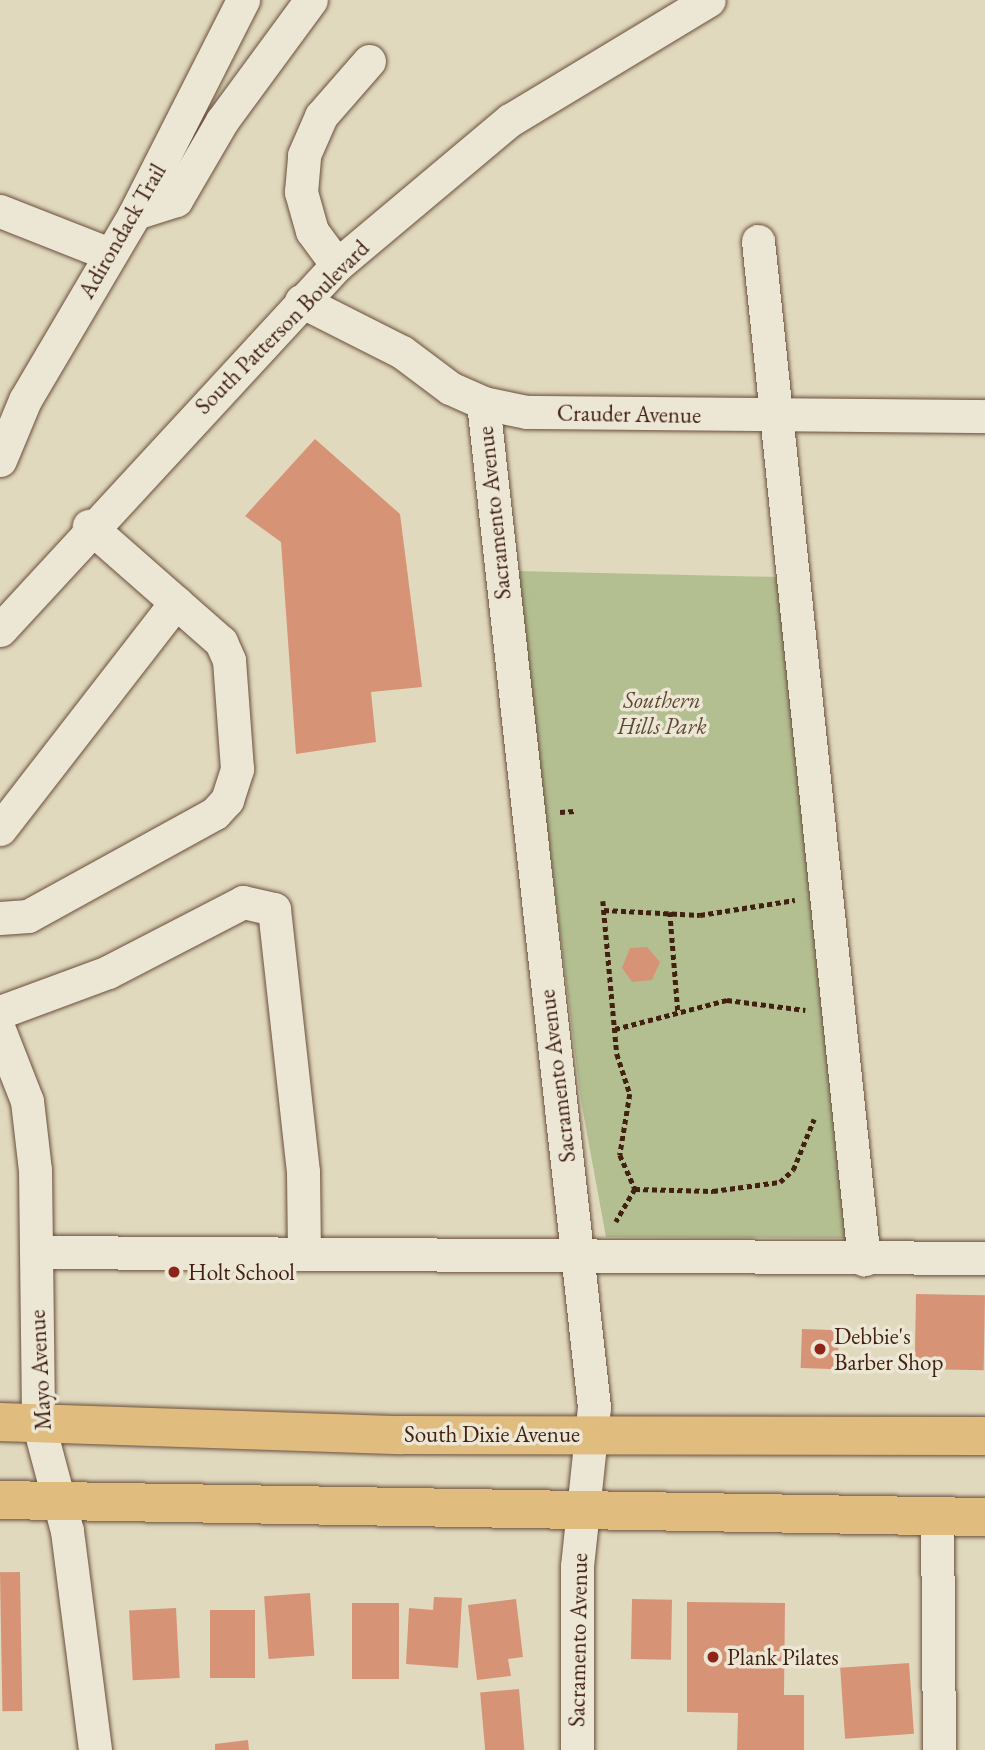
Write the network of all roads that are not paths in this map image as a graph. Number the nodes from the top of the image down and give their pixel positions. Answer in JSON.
{"nodes":[{"id":1,"x":243,"y":0,"type":"edge"},
{"id":2,"x":312,"y":0,"type":"edge"},
{"id":3,"x":709,"y":0,"type":"edge"},
{"id":4,"x":369,"y":61,"type":"dead end"},
{"id":5,"x":0,"y":211,"type":"edge"},
{"id":6,"x":135,"y":213,"type":"junction"},
{"id":7,"x":758,"y":241,"type":"dead end"},
{"id":8,"x":109,"y":254,"type":"junction"},
{"id":9,"x":337,"y":265,"type":"junction"},
{"id":10,"x":301,"y":301,"type":"junction"},
{"id":11,"x":483,"y":403,"type":"junction"},
{"id":12,"x":985,"y":416,"type":"edge"},
{"id":13,"x":779,"y":418,"type":"junction"},
{"id":14,"x":0,"y":460,"type":"edge"},
{"id":15,"x":89,"y":526,"type":"junction"},
{"id":16,"x":176,"y":602,"type":"junction"},
{"id":17,"x":0,"y":630,"type":"edge"},
{"id":18,"x":0,"y":830,"type":"edge"},
{"id":19,"x":0,"y":918,"type":"edge"},
{"id":20,"x":0,"y":1012,"type":"edge"},
{"id":21,"x":0,"y":1032,"type":"edge"},
{"id":22,"x":37,"y":1252,"type":"junction"},
{"id":23,"x":304,"y":1252,"type":"junction"},
{"id":24,"x":592,"y":1252,"type":"junction"},
{"id":25,"x":985,"y":1258,"type":"edge"},
{"id":26,"x":864,"y":1259,"type":"junction"},
{"id":27,"x":0,"y":1422,"type":"edge"},
{"id":28,"x":38,"y":1422,"type":"junction"},
{"id":29,"x":591,"y":1434,"type":"junction"},
{"id":30,"x":985,"y":1436,"type":"edge"},
{"id":31,"x":0,"y":1500,"type":"edge"},
{"id":32,"x":60,"y":1500,"type":"junction"},
{"id":33,"x":583,"y":1513,"type":"junction"},
{"id":34,"x":937,"y":1517,"type":"junction"},
{"id":35,"x":985,"y":1517,"type":"edge"},
{"id":36,"x":95,"y":1750,"type":"edge"},
{"id":37,"x":577,"y":1750,"type":"edge"},
{"id":38,"x":939,"y":1750,"type":"edge"}],
"edges":[{"from":1,"to":6,"type":"street","name":"Adirondack Trail"},
{"from":2,"to":6,"type":"street"},
{"from":3,"to":9,"type":"street","name":"South Patterson Boulevard"},
{"from":4,"to":9,"type":"street"},
{"from":5,"to":8,"type":"street"},
{"from":6,"to":8,"type":"street","name":"Adirondack Trail"},
{"from":7,"to":13,"type":"street"},
{"from":8,"to":14,"type":"street","name":"Adirondack Trail"},
{"from":9,"to":10,"type":"street","name":"South Patterson Boulevard"},
{"from":10,"to":11,"type":"street","name":"Crauder Avenue"},
{"from":10,"to":15,"type":"street","name":"South Patterson Boulevard"},
{"from":11,"to":13,"type":"street","name":"Crauder Avenue"},
{"from":11,"to":24,"type":"street","name":"Sacramento Avenue"},
{"from":12,"to":13,"type":"street","name":"Crauder Avenue"},
{"from":13,"to":26,"type":"street"},
{"from":15,"to":16,"type":"street"},
{"from":15,"to":17,"type":"street","name":"South Patterson Boulevard"},
{"from":16,"to":18,"type":"street"},
{"from":16,"to":19,"type":"street"},
{"from":20,"to":23,"type":"street"},
{"from":21,"to":22,"type":"street","name":"Mayo Avenue"},
{"from":22,"to":23,"type":"street"},
{"from":22,"to":28,"type":"street","name":"Mayo Avenue"},
{"from":23,"to":24,"type":"street"},
{"from":24,"to":26,"type":"street"},
{"from":24,"to":29,"type":"street","name":"Sacramento Avenue"},
{"from":25,"to":26,"type":"street"},
{"from":27,"to":28,"type":"main road","name":"South Dixie Avenue"},
{"from":28,"to":29,"type":"main road","name":"South Dixie Avenue"},
{"from":28,"to":32,"type":"street","name":"Mayo Avenue"},
{"from":29,"to":30,"type":"main road","name":"South Dixie Avenue"},
{"from":29,"to":33,"type":"street","name":"Sacramento Avenue"},
{"from":31,"to":32,"type":"main road"},
{"from":32,"to":33,"type":"main road"},
{"from":32,"to":36,"type":"street","name":"Mayo Avenue"},
{"from":33,"to":34,"type":"main road"},
{"from":33,"to":37,"type":"street","name":"Sacramento Avenue"},
{"from":34,"to":35,"type":"main road"},
{"from":34,"to":38,"type":"street"}]}
